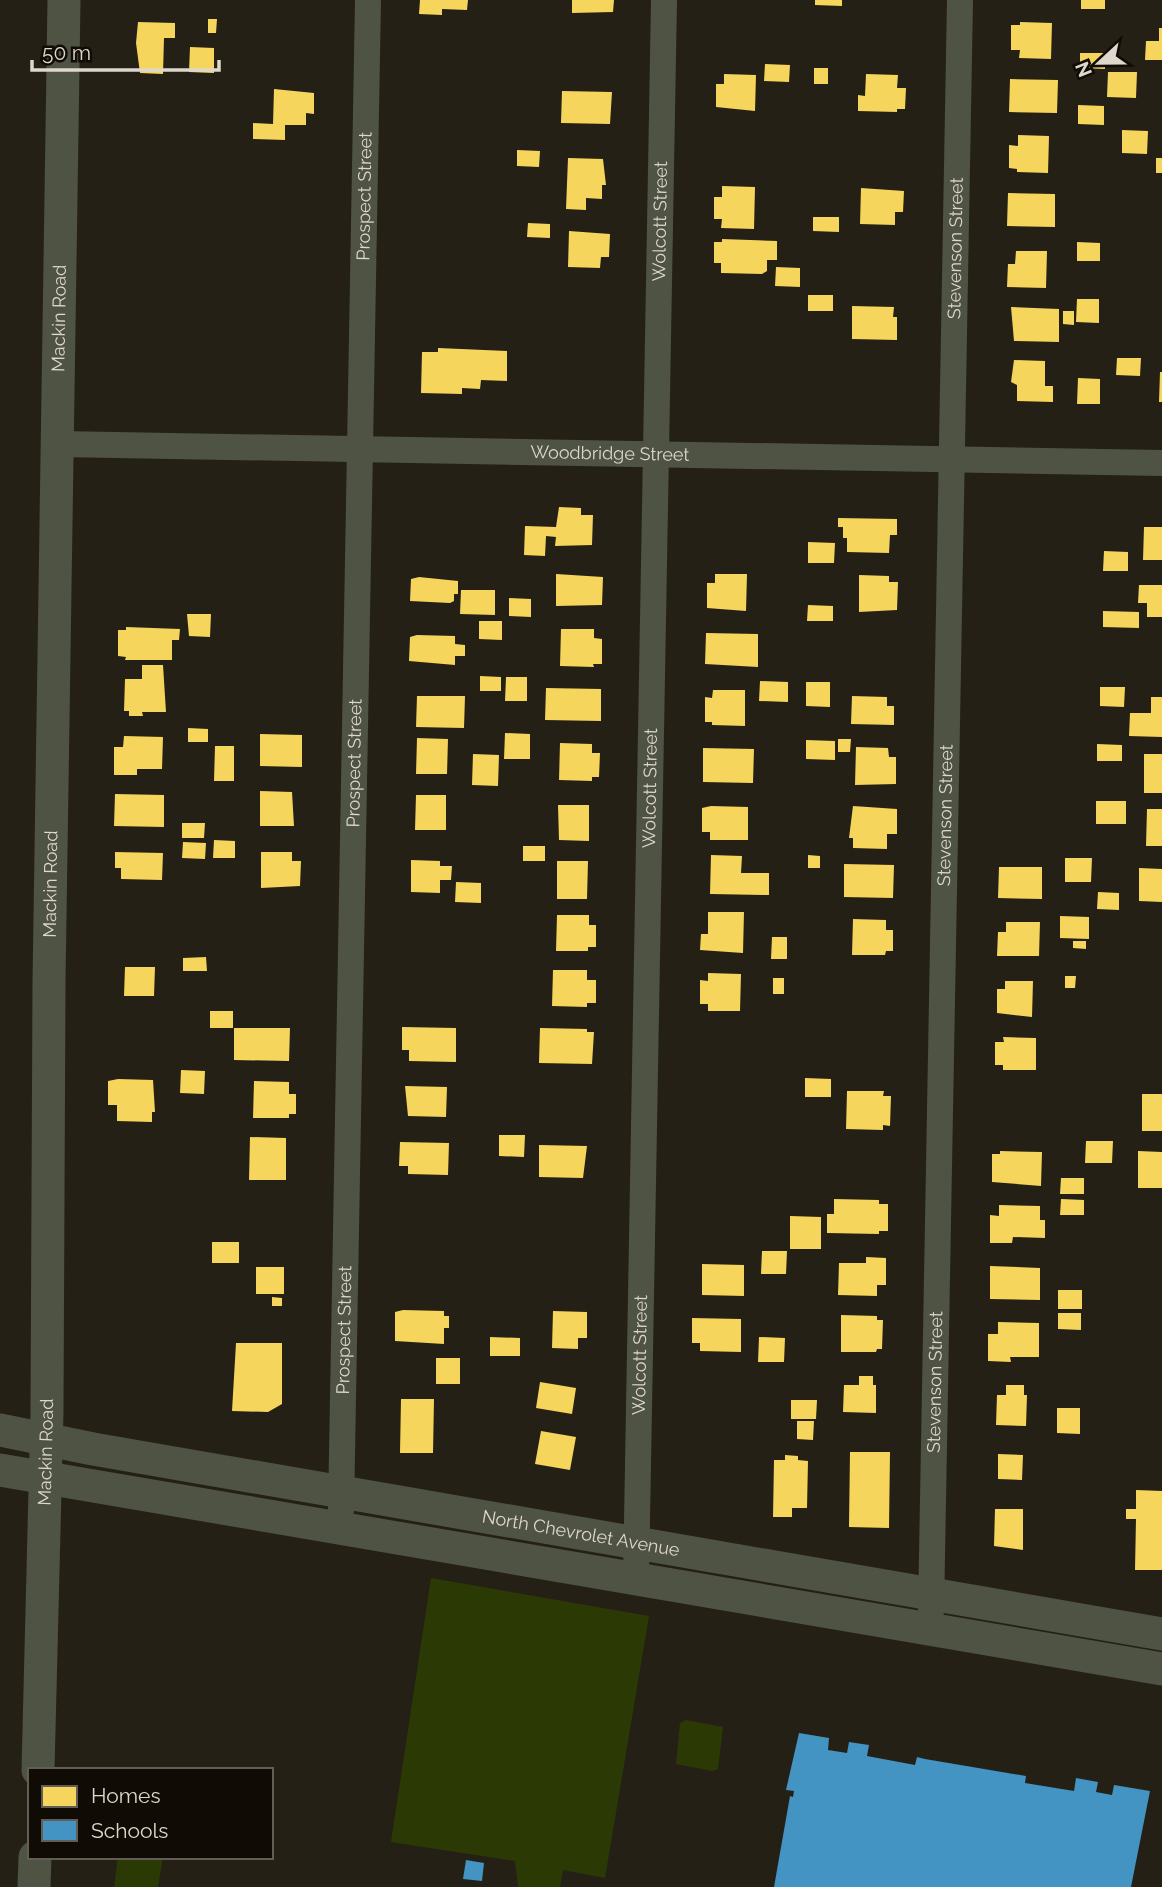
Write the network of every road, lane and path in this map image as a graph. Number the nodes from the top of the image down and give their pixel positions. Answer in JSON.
{"nodes":[{"id":1,"x":64,"y":0,"type":"edge"},
{"id":2,"x":368,"y":0,"type":"edge"},
{"id":3,"x":664,"y":0,"type":"edge"},
{"id":4,"x":960,"y":0,"type":"edge"},
{"id":5,"x":59,"y":444,"type":"junction"},
{"id":6,"x":360,"y":450,"type":"junction"},
{"id":7,"x":657,"y":454,"type":"junction"},
{"id":8,"x":952,"y":460,"type":"junction"},
{"id":9,"x":1162,"y":463,"type":"edge"},
{"id":10,"x":0,"y":1430,"type":"edge"},
{"id":11,"x":47,"y":1440,"type":"junction"},
{"id":12,"x":0,"y":1470,"type":"edge"},
{"id":13,"x":46,"y":1477,"type":"junction"},
{"id":14,"x":341,"y":1492,"type":"junction"},
{"id":15,"x":340,"y":1527,"type":"junction"},
{"id":16,"x":637,"y":1543,"type":"junction"},
{"id":17,"x":636,"y":1577,"type":"junction"},
{"id":18,"x":931,"y":1594,"type":"junction"},
{"id":19,"x":930,"y":1628,"type":"junction"},
{"id":20,"x":1162,"y":1634,"type":"edge"},
{"id":21,"x":1162,"y":1669,"type":"edge"},
{"id":22,"x":38,"y":1768,"type":"edge"},
{"id":23,"x":35,"y":1859,"type":"edge"},
{"id":24,"x":34,"y":1887,"type":"edge"}],
"edges":[{"from":1,"to":5,"type":"street","name":"Mackin Road"},
{"from":2,"to":6,"type":"street","name":"Prospect Street"},
{"from":3,"to":7,"type":"street","name":"Wolcott Street"},
{"from":4,"to":8,"type":"street","name":"Stevenson Street"},
{"from":5,"to":6,"type":"street","name":"Woodbridge Street"},
{"from":5,"to":11,"type":"street","name":"Mackin Road"},
{"from":6,"to":7,"type":"street","name":"Woodbridge Street"},
{"from":6,"to":14,"type":"street","name":"Prospect Street"},
{"from":7,"to":8,"type":"street","name":"Woodbridge Street"},
{"from":7,"to":16,"type":"street","name":"Wolcott Street"},
{"from":8,"to":9,"type":"street","name":"Woodbridge Street"},
{"from":8,"to":18,"type":"street","name":"Stevenson Street"},
{"from":10,"to":11,"type":"street","name":"North Chevrolet Avenue"},
{"from":11,"to":13,"type":"street","name":"Mackin Road"},
{"from":11,"to":14,"type":"street","name":"North Chevrolet Avenue"},
{"from":12,"to":13,"type":"street","name":"North Chevrolet Avenue"},
{"from":13,"to":15,"type":"street","name":"North Chevrolet Avenue"},
{"from":13,"to":22,"type":"street","name":"Mackin Road"},
{"from":14,"to":15,"type":"street","name":"Prospect Street"},
{"from":14,"to":16,"type":"street","name":"North Chevrolet Avenue"},
{"from":15,"to":17,"type":"street","name":"North Chevrolet Avenue"},
{"from":16,"to":17,"type":"street","name":"Wolcott Street"},
{"from":16,"to":18,"type":"street","name":"North Chevrolet Avenue"},
{"from":17,"to":19,"type":"street","name":"North Chevrolet Avenue"},
{"from":18,"to":19,"type":"street","name":"Stevenson Street"},
{"from":18,"to":20,"type":"street","name":"North Chevrolet Avenue"},
{"from":19,"to":21,"type":"street","name":"North Chevrolet Avenue"},
{"from":23,"to":24,"type":"street"}]}
